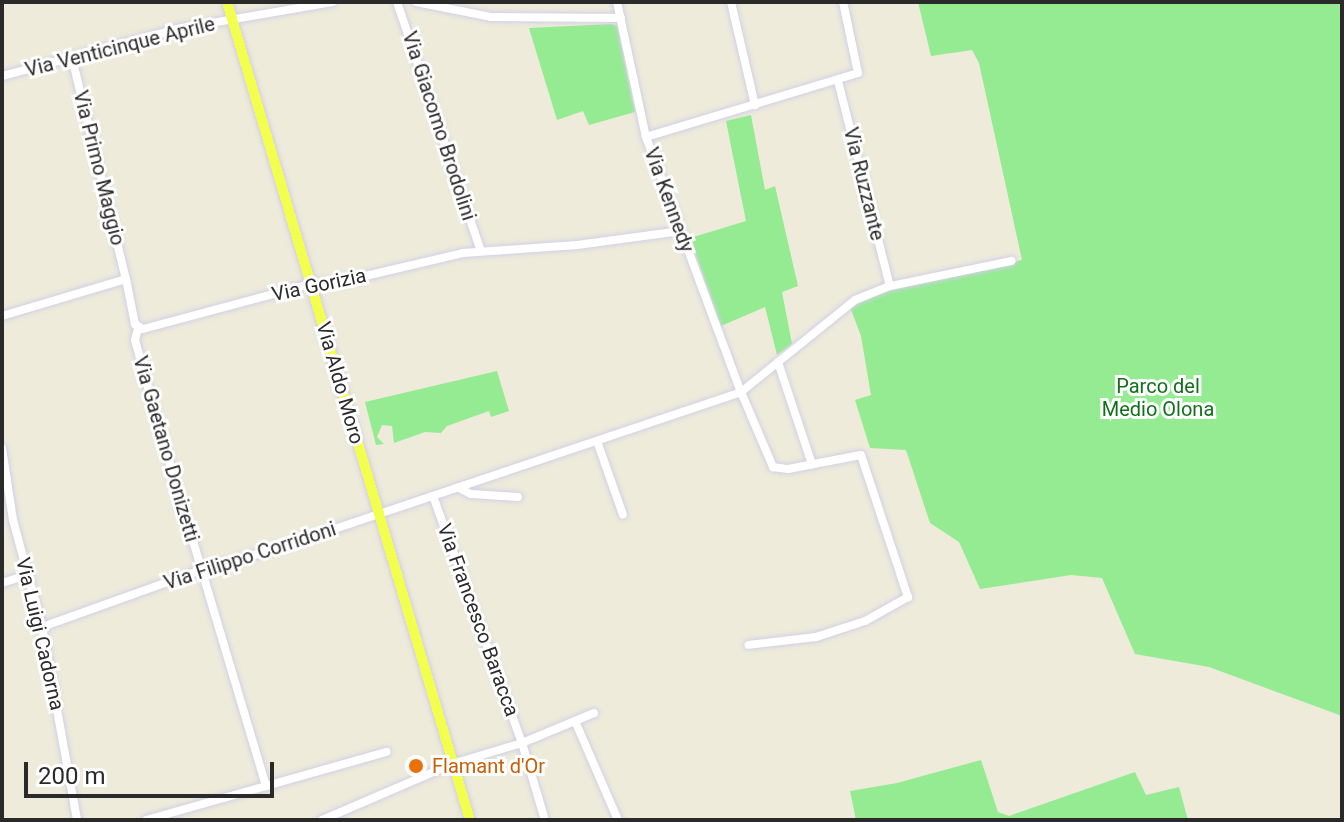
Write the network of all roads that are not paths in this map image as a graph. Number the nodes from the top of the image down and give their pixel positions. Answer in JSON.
{"nodes":[{"id":1,"x":227,"y":2,"type":"edge"},
{"id":2,"x":333,"y":2,"type":"edge"},
{"id":3,"x":397,"y":2,"type":"edge"},
{"id":4,"x":416,"y":2,"type":"edge"},
{"id":5,"x":617,"y":2,"type":"edge"},
{"id":6,"x":731,"y":2,"type":"edge"},
{"id":7,"x":843,"y":2,"type":"edge"},
{"id":8,"x":621,"y":18,"type":"junction"},
{"id":9,"x":233,"y":19,"type":"junction"},
{"id":10,"x":72,"y":58,"type":"junction"},
{"id":11,"x":2,"y":76,"type":"edge"},
{"id":12,"x":838,"y":81,"type":"junction"},
{"id":13,"x":755,"y":105,"type":"junction"},
{"id":14,"x":646,"y":137,"type":"junction"},
{"id":15,"x":681,"y":231,"type":"junction"},
{"id":16,"x":480,"y":249,"type":"junction"},
{"id":17,"x":1011,"y":261,"type":"dead end"},
{"id":18,"x":126,"y":279,"type":"junction"},
{"id":19,"x":311,"y":284,"type":"junction"},
{"id":20,"x":890,"y":286,"type":"junction"},
{"id":21,"x":2,"y":316,"type":"edge"},
{"id":22,"x":138,"y":328,"type":"junction"},
{"id":23,"x":778,"y":362,"type":"junction"},
{"id":24,"x":741,"y":392,"type":"junction"},
{"id":25,"x":597,"y":441,"type":"junction"},
{"id":26,"x":2,"y":448,"type":"edge"},
{"id":27,"x":812,"y":464,"type":"junction"},
{"id":28,"x":4,"y":481,"type":"edge"},
{"id":29,"x":459,"y":488,"type":"junction"},
{"id":30,"x":433,"y":496,"type":"junction"},
{"id":31,"x":518,"y":497,"type":"dead end"},
{"id":32,"x":378,"y":514,"type":"junction"},
{"id":33,"x":623,"y":515,"type":"dead end"},
{"id":34,"x":201,"y":570,"type":"junction"},
{"id":35,"x":27,"y":575,"type":"junction"},
{"id":36,"x":2,"y":583,"type":"edge"},
{"id":37,"x":42,"y":627,"type":"junction"},
{"id":38,"x":748,"y":645,"type":"dead end"},
{"id":39,"x":594,"y":713,"type":"dead end"},
{"id":40,"x":575,"y":721,"type":"junction"},
{"id":41,"x":522,"y":743,"type":"junction"},
{"id":42,"x":387,"y":752,"type":"dead end"},
{"id":43,"x":452,"y":764,"type":"junction"},
{"id":44,"x":266,"y":786,"type":"junction"},
{"id":45,"x":77,"y":820,"type":"edge"},
{"id":46,"x":146,"y":820,"type":"edge"},
{"id":47,"x":322,"y":820,"type":"edge"},
{"id":48,"x":470,"y":820,"type":"edge"},
{"id":49,"x":545,"y":820,"type":"edge"},
{"id":50,"x":618,"y":820,"type":"edge"}],
"edges":[{"from":1,"to":9,"type":"main road","name":"Via Aldo Moro"},
{"from":2,"to":9,"type":"street","name":"Via Venticinque Aprile"},
{"from":3,"to":16,"type":"street","name":"Via Giacomo Brodolini"},
{"from":4,"to":8,"type":"street"},
{"from":5,"to":8,"type":"street","name":"Via Kennedy"},
{"from":6,"to":13,"type":"street"},
{"from":7,"to":12,"type":"street"},
{"from":8,"to":14,"type":"street","name":"Via Kennedy"},
{"from":9,"to":10,"type":"street","name":"Via Venticinque Aprile"},
{"from":9,"to":19,"type":"main road","name":"Via Aldo Moro"},
{"from":10,"to":11,"type":"street","name":"Via Venticinque Aprile"},
{"from":10,"to":18,"type":"street","name":"Via Primo Maggio"},
{"from":12,"to":13,"type":"street"},
{"from":12,"to":20,"type":"street","name":"Via Ruzzante"},
{"from":13,"to":14,"type":"street"},
{"from":14,"to":15,"type":"street","name":"Via Kennedy"},
{"from":15,"to":16,"type":"street","name":"Via Gorizia"},
{"from":15,"to":24,"type":"street","name":"Via Kennedy"},
{"from":16,"to":19,"type":"street","name":"Via Gorizia"},
{"from":17,"to":20,"type":"street","name":"Via Filippo Corridoni"},
{"from":18,"to":21,"type":"street"},
{"from":18,"to":22,"type":"street"},
{"from":19,"to":22,"type":"street","name":"Via Gorizia"},
{"from":19,"to":32,"type":"main road","name":"Via Aldo Moro"},
{"from":20,"to":23,"type":"street","name":"Via Filippo Corridoni"},
{"from":22,"to":34,"type":"street","name":"Via Gaetano Donizetti"},
{"from":23,"to":24,"type":"street","name":"Via Filippo Corridoni"},
{"from":23,"to":27,"type":"street"},
{"from":24,"to":25,"type":"street","name":"Via Filippo Corridoni"},
{"from":24,"to":27,"type":"street","name":"Via Kennedy"},
{"from":25,"to":29,"type":"street","name":"Via Filippo Corridoni"},
{"from":25,"to":33,"type":"street"},
{"from":26,"to":28,"type":"street","name":"Via Luigi Cadorna"},
{"from":27,"to":38,"type":"street"},
{"from":28,"to":35,"type":"street","name":"Via Luigi Cadorna"},
{"from":29,"to":30,"type":"street","name":"Via Filippo Corridoni"},
{"from":29,"to":31,"type":"street","name":"Via Filippo Corridoni"},
{"from":30,"to":32,"type":"street","name":"Via Filippo Corridoni"},
{"from":30,"to":41,"type":"street","name":"Via Francesco Baracca"},
{"from":32,"to":34,"type":"street","name":"Via Filippo Corridoni"},
{"from":32,"to":43,"type":"main road","name":"Via Aldo Moro"},
{"from":34,"to":37,"type":"street","name":"Via Filippo Corridoni"},
{"from":34,"to":44,"type":"street","name":"Via Gaetano Donizetti"},
{"from":35,"to":36,"type":"street"},
{"from":35,"to":37,"type":"street","name":"Via Luigi Cadorna"},
{"from":37,"to":45,"type":"street","name":"Via Luigi Cadorna"},
{"from":39,"to":40,"type":"street"},
{"from":40,"to":41,"type":"street"},
{"from":40,"to":50,"type":"street"},
{"from":41,"to":43,"type":"street"},
{"from":41,"to":49,"type":"street","name":"Via Francesco Baracca"},
{"from":42,"to":44,"type":"street"},
{"from":43,"to":47,"type":"street"},
{"from":43,"to":48,"type":"main road","name":"Via Aldo Moro"},
{"from":44,"to":46,"type":"street"}]}
